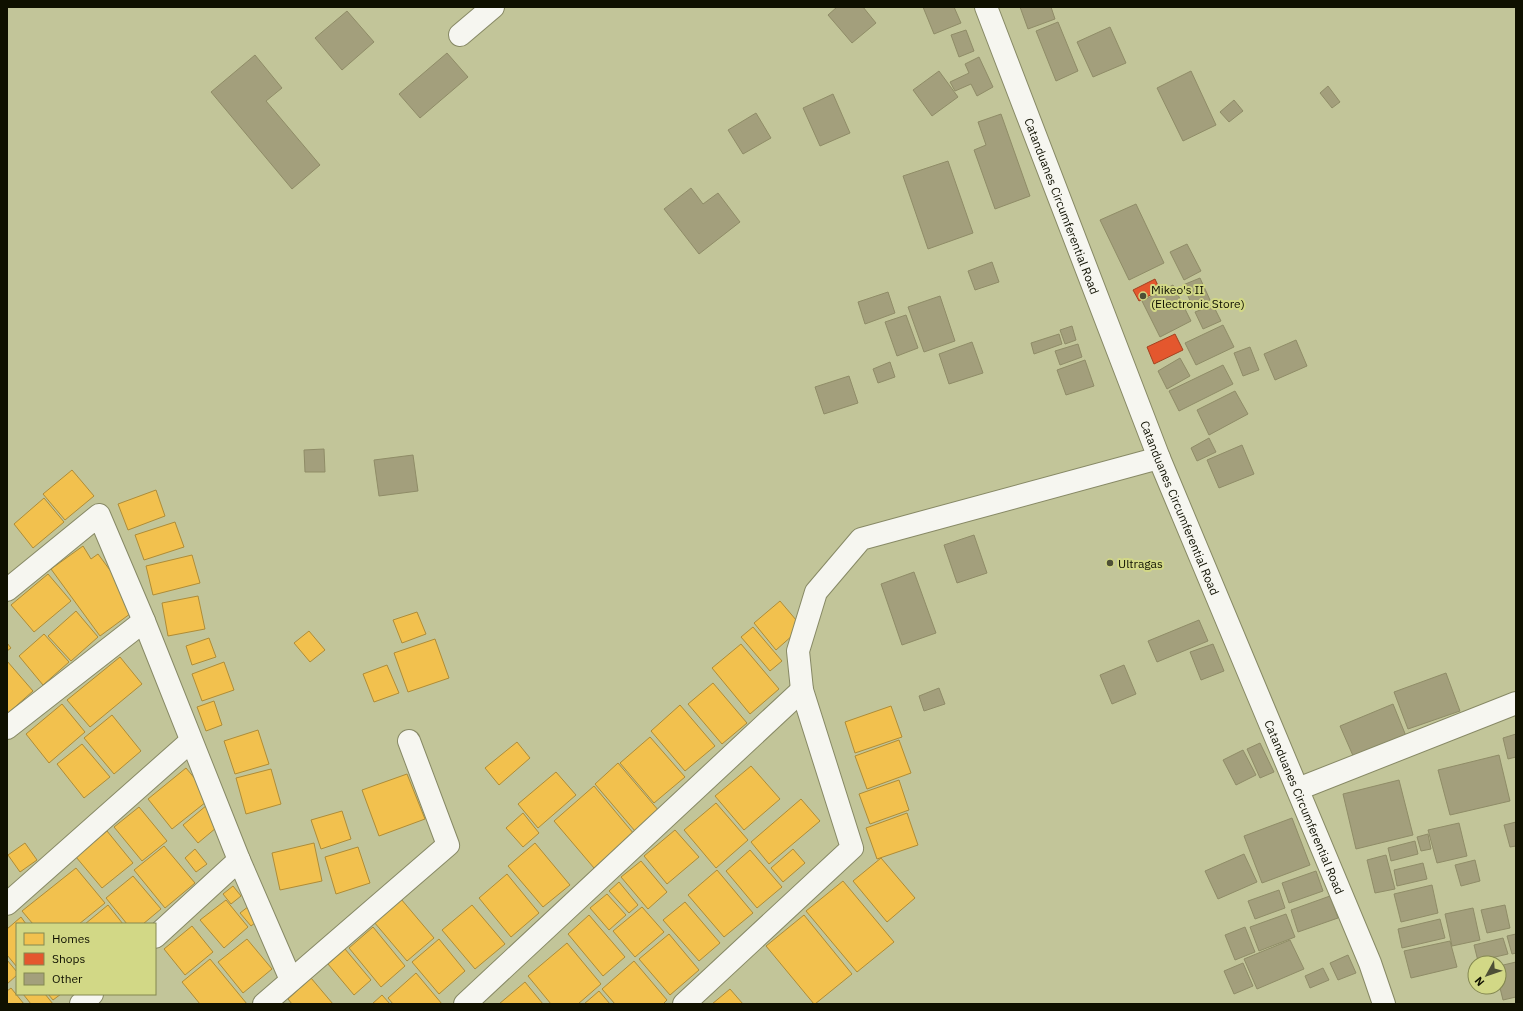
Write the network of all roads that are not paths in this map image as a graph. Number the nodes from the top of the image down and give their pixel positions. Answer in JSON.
{"nodes":[{"id":1,"x":494,"y":7,"type":"edge"},
{"id":2,"x":989,"y":8,"type":"edge"},
{"id":3,"x":460,"y":35,"type":"dead end"},
{"id":4,"x":1159,"y":458,"type":"junction"},
{"id":5,"x":7,"y":590,"type":"edge"},
{"id":6,"x":144,"y":621,"type":"junction"},
{"id":7,"x":802,"y":690,"type":"junction"},
{"id":8,"x":1516,"y":703,"type":"edge"},
{"id":9,"x":7,"y":728,"type":"edge"},
{"id":10,"x":191,"y":741,"type":"junction"},
{"id":11,"x":409,"y":741,"type":"dead end"},
{"id":12,"x":1298,"y":789,"type":"junction"},
{"id":13,"x":239,"y":860,"type":"junction"},
{"id":14,"x":7,"y":904,"type":"edge"},
{"id":15,"x":156,"y":936,"type":"edge"},
{"id":16,"x":291,"y":980,"type":"junction"},
{"id":17,"x":91,"y":995,"type":"edge"},
{"id":18,"x":81,"y":1004,"type":"edge"},
{"id":19,"x":264,"y":1004,"type":"edge"},
{"id":20,"x":466,"y":1004,"type":"edge"},
{"id":21,"x":684,"y":1004,"type":"edge"},
{"id":22,"x":1384,"y":1004,"type":"edge"}],
"edges":[{"from":1,"to":3,"type":"street"},
{"from":2,"to":4,"type":"street","name":"Catanduanes Circumferential Road"},
{"from":4,"to":7,"type":"street"},
{"from":4,"to":12,"type":"street","name":"Catanduanes Circumferential Road"},
{"from":5,"to":6,"type":"street"},
{"from":6,"to":9,"type":"street"},
{"from":6,"to":10,"type":"street"},
{"from":7,"to":20,"type":"street"},
{"from":7,"to":21,"type":"street"},
{"from":8,"to":12,"type":"street"},
{"from":10,"to":13,"type":"street"},
{"from":10,"to":14,"type":"street"},
{"from":11,"to":16,"type":"street"},
{"from":12,"to":22,"type":"street","name":"Catanduanes Circumferential Road"},
{"from":13,"to":15,"type":"street"},
{"from":13,"to":16,"type":"street"},
{"from":16,"to":19,"type":"street"},
{"from":17,"to":18,"type":"street"}]}
